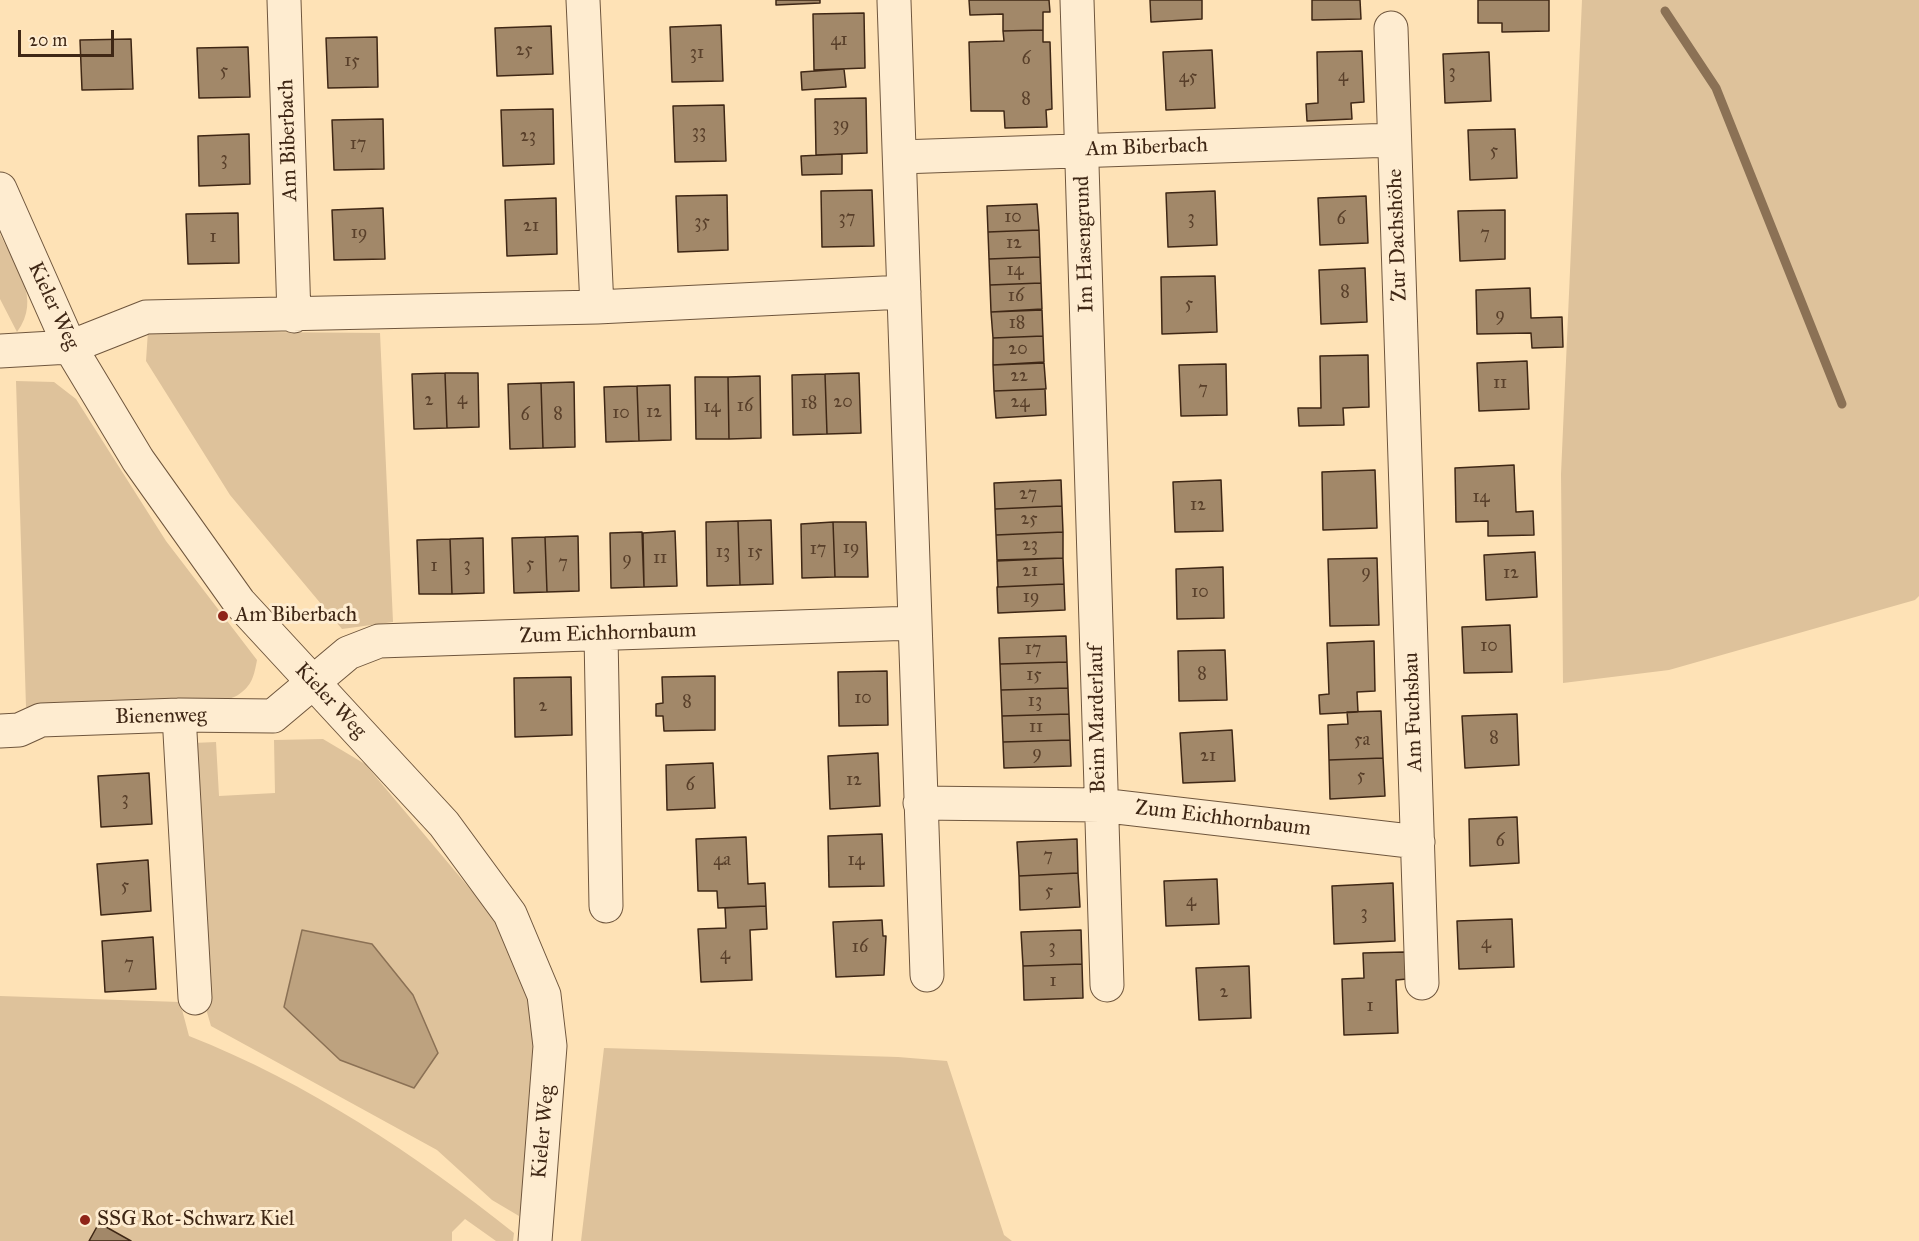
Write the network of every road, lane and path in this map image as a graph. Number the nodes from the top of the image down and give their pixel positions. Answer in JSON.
{"nodes":[{"id":1,"x":284,"y":0,"type":"edge"},
{"id":2,"x":583,"y":0,"type":"edge"},
{"id":3,"x":1077,"y":0,"type":"edge"},
{"id":4,"x":894,"y":1,"type":"edge"},
{"id":5,"x":1391,"y":28,"type":"dead end"},
{"id":6,"x":1395,"y":140,"type":"junction"},
{"id":7,"x":1081,"y":151,"type":"junction"},
{"id":8,"x":900,"y":157,"type":"junction"},
{"id":9,"x":0,"y":189,"type":"edge"},
{"id":10,"x":904,"y":292,"type":"junction"},
{"id":11,"x":597,"y":307,"type":"junction"},
{"id":12,"x":294,"y":316,"type":"junction"},
{"id":13,"x":70,"y":347,"type":"junction"},
{"id":14,"x":0,"y":351,"type":"edge"},
{"id":15,"x":1404,"y":442,"type":"joint"},
{"id":16,"x":1091,"y":453,"type":"joint"},
{"id":17,"x":915,"y":623,"type":"junction"},
{"id":18,"x":600,"y":635,"type":"junction"},
{"id":19,"x":313,"y":683,"type":"junction"},
{"id":20,"x":179,"y":715,"type":"junction"},
{"id":21,"x":0,"y":731,"type":"edge"},
{"id":22,"x":920,"y":803,"type":"junction"},
{"id":23,"x":1100,"y":805,"type":"junction"},
{"id":24,"x":1418,"y":842,"type":"junction"},
{"id":25,"x":606,"y":906,"type":"dead end"},
{"id":26,"x":927,"y":975,"type":"dead end"},
{"id":27,"x":1422,"y":983,"type":"dead end"},
{"id":28,"x":1107,"y":985,"type":"dead end"},
{"id":29,"x":195,"y":998,"type":"dead end"},
{"id":30,"x":535,"y":1241,"type":"edge"}],
"edges":[{"from":1,"to":12,"type":"street","name":"Am Biberbach"},
{"from":2,"to":11,"type":"street"},
{"from":3,"to":7,"type":"street","name":"Im Hasengrund"},
{"from":4,"to":8,"type":"street"},
{"from":5,"to":6,"type":"street","name":"Zur Dachshöhe"},
{"from":6,"to":7,"type":"street","name":"Am Biberbach"},
{"from":6,"to":15,"type":"street","name":"Zur Dachshöhe"},
{"from":7,"to":8,"type":"street","name":"Am Biberbach"},
{"from":7,"to":16,"type":"street","name":"Im Hasengrund"},
{"from":8,"to":10,"type":"street"},
{"from":9,"to":13,"type":"street","name":"Kieler Weg"},
{"from":10,"to":11,"type":"street"},
{"from":10,"to":17,"type":"street"},
{"from":11,"to":12,"type":"street"},
{"from":12,"to":13,"type":"street"},
{"from":13,"to":14,"type":"street"},
{"from":13,"to":19,"type":"street","name":"Kieler Weg"},
{"from":15,"to":24,"type":"street","name":"Am Fuchsbau"},
{"from":16,"to":23,"type":"street","name":"Beim Marderlauf"},
{"from":17,"to":18,"type":"street","name":"Zum Eichhornbaum"},
{"from":17,"to":22,"type":"street"},
{"from":18,"to":19,"type":"street","name":"Zum Eichhornbaum"},
{"from":18,"to":25,"type":"street"},
{"from":19,"to":20,"type":"street","name":"Bienenweg"},
{"from":19,"to":30,"type":"street","name":"Kieler Weg"},
{"from":20,"to":21,"type":"street","name":"Bienenweg"},
{"from":20,"to":29,"type":"street"},
{"from":22,"to":23,"type":"street","name":"Zum Eichhornbaum"},
{"from":22,"to":26,"type":"street"},
{"from":23,"to":24,"type":"street","name":"Zum Eichhornbaum"},
{"from":23,"to":28,"type":"street","name":"Beim Marderlauf"},
{"from":24,"to":27,"type":"street","name":"Am Fuchsbau"}]}
